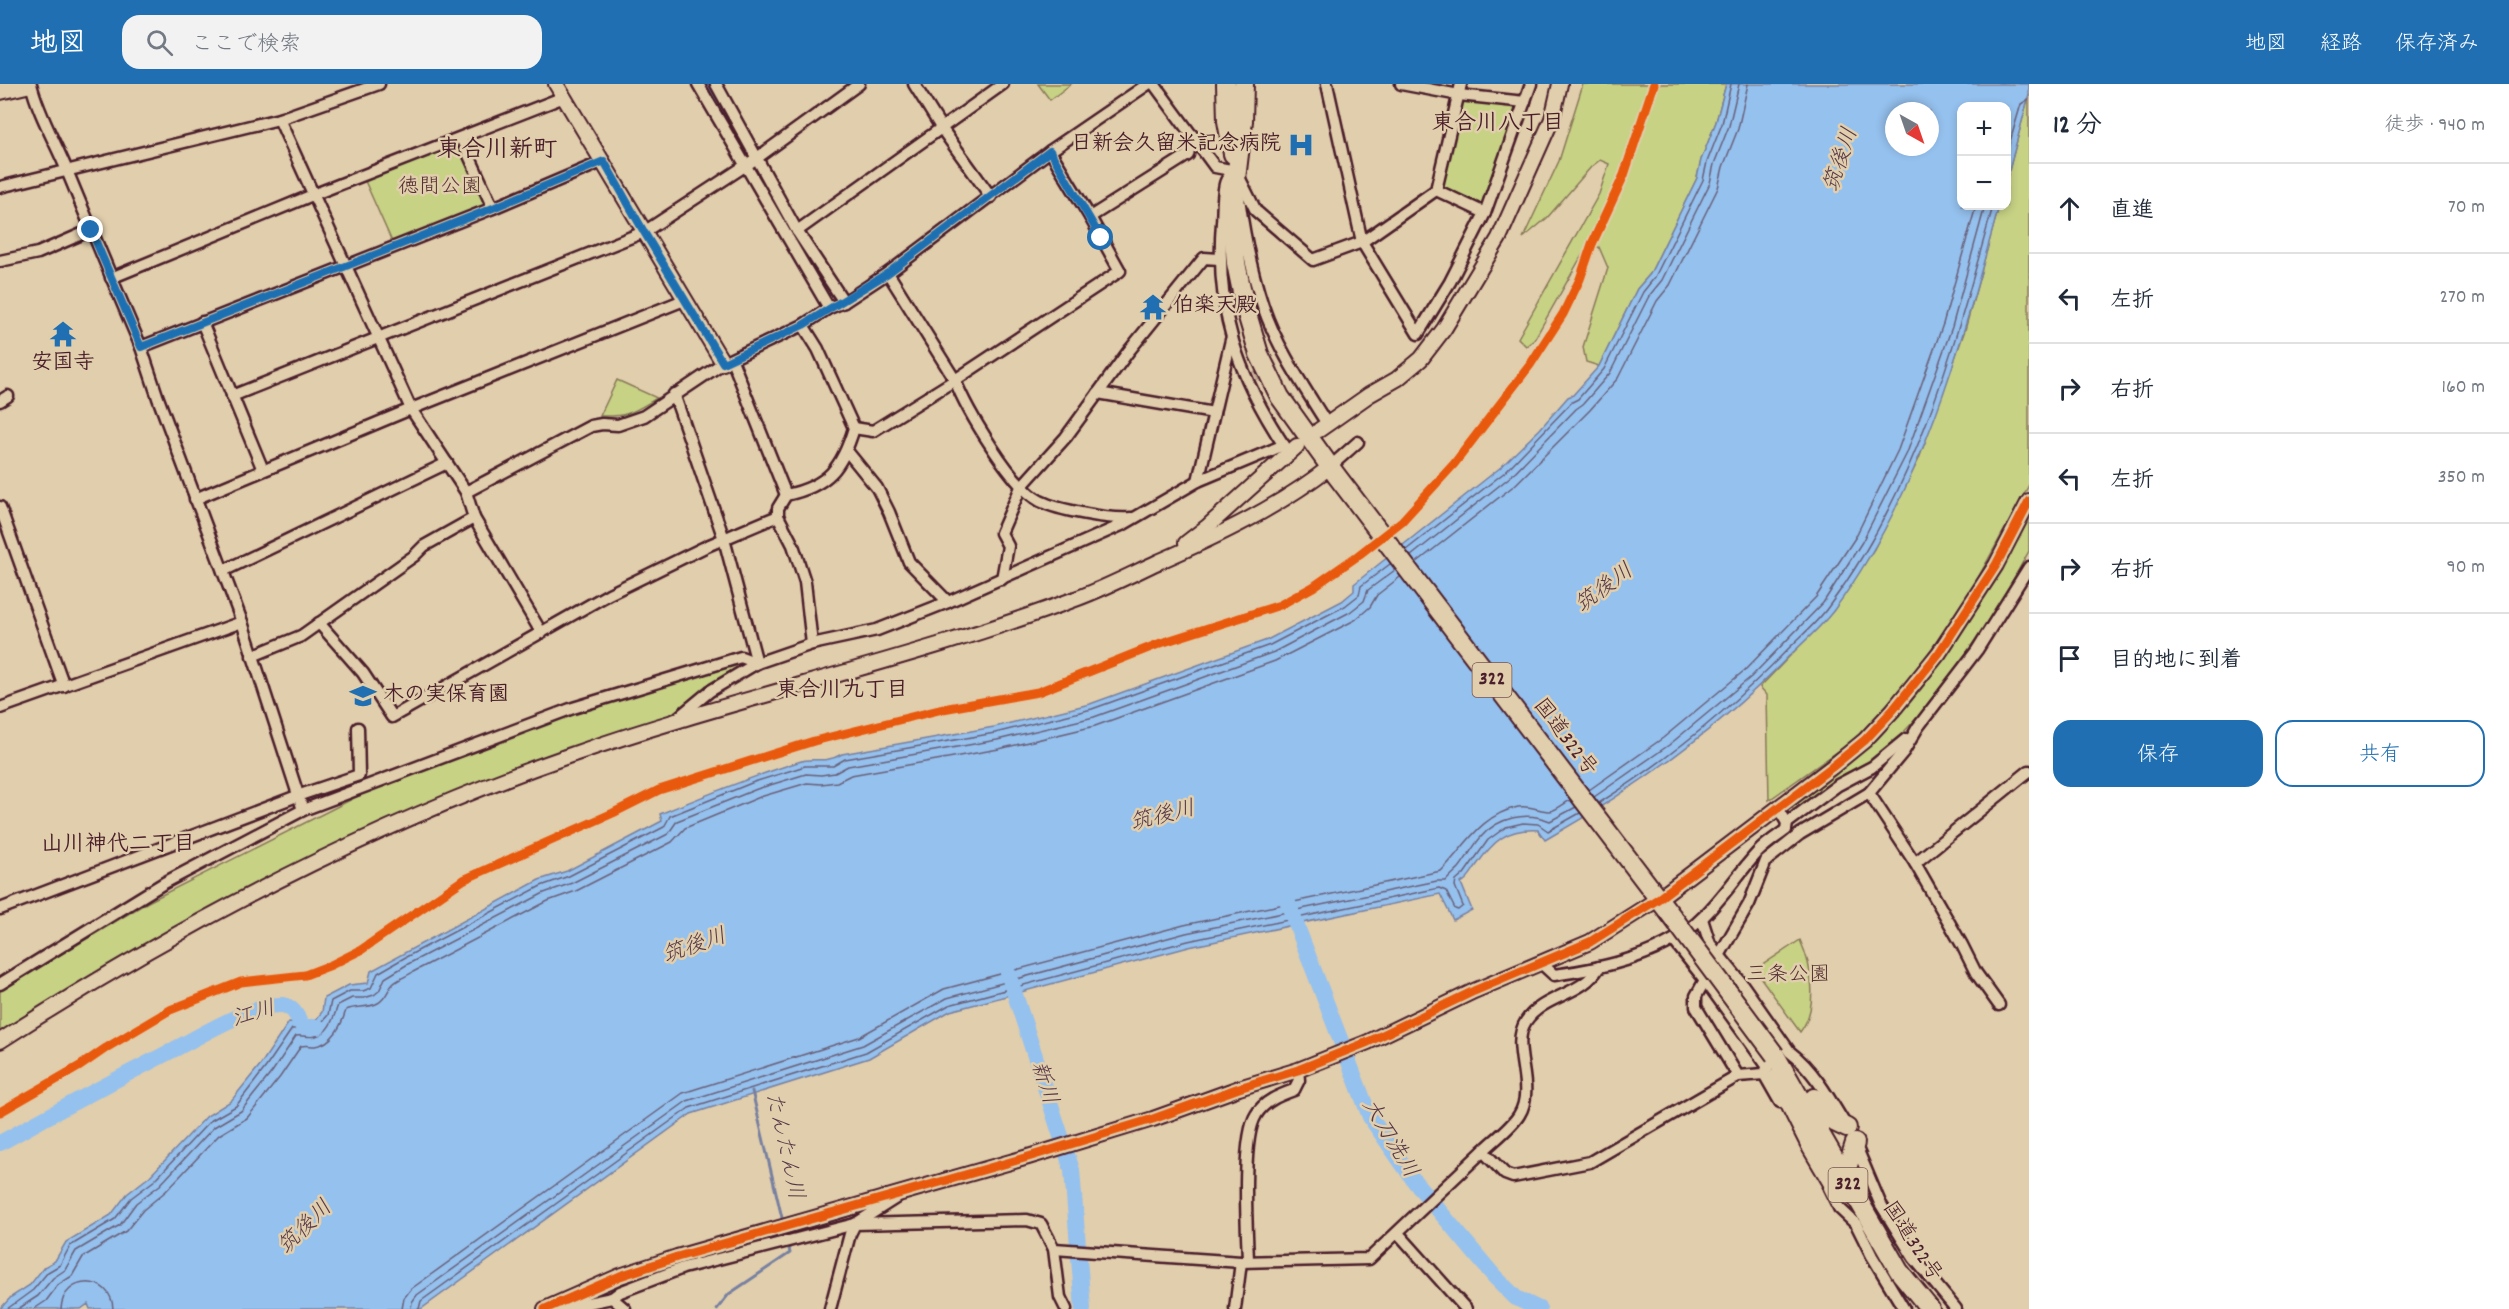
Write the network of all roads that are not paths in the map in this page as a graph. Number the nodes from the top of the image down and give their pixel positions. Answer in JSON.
{"nodes":[{"id":1,"x":26,"y":84,"type":"edge"},
{"id":2,"x":31,"y":84,"type":"edge"},
{"id":3,"x":379,"y":84,"type":"edge"},
{"id":4,"x":556,"y":84,"type":"edge"},
{"id":5,"x":698,"y":84,"type":"edge"},
{"id":6,"x":716,"y":84,"type":"edge"},
{"id":7,"x":859,"y":84,"type":"edge"},
{"id":8,"x":914,"y":84,"type":"edge"},
{"id":9,"x":1003,"y":84,"type":"edge"},
{"id":10,"x":1148,"y":84,"type":"edge"},
{"id":11,"x":1154,"y":84,"type":"edge"},
{"id":12,"x":1226,"y":84,"type":"edge"},
{"id":13,"x":1244,"y":84,"type":"edge"},
{"id":14,"x":1327,"y":84,"type":"edge"},
{"id":15,"x":1401,"y":84,"type":"edge"},
{"id":16,"x":1531,"y":84,"type":"edge"},
{"id":17,"x":1560,"y":84,"type":"edge"},
{"id":18,"x":1460,"y":89,"type":"edge"},
{"id":19,"x":0,"y":90,"type":"edge"},
{"id":20,"x":564,"y":97,"type":"junction"},
{"id":21,"x":1525,"y":102,"type":"junction"},
{"id":22,"x":279,"y":118,"type":"junction"},
{"id":23,"x":942,"y":129,"type":"junction"},
{"id":24,"x":1192,"y":135,"type":"junction"},
{"id":25,"x":461,"y":138,"type":"junction"},
{"id":26,"x":1050,"y":151,"type":"junction"},
{"id":27,"x":757,"y":158,"type":"junction"},
{"id":28,"x":604,"y":161,"type":"junction"},
{"id":29,"x":745,"y":166,"type":"junction"},
{"id":30,"x":67,"y":170,"type":"junction"},
{"id":31,"x":1236,"y":171,"type":"junction"},
{"id":32,"x":0,"y":187,"type":"edge"},
{"id":33,"x":1436,"y":190,"type":"junction"},
{"id":34,"x":315,"y":194,"type":"junction"},
{"id":35,"x":991,"y":197,"type":"junction"},
{"id":36,"x":493,"y":208,"type":"junction"},
{"id":37,"x":1485,"y":213,"type":"junction"},
{"id":38,"x":1090,"y":217,"type":"junction"},
{"id":39,"x":91,"y":230,"type":"junction"},
{"id":40,"x":797,"y":231,"type":"junction"},
{"id":41,"x":644,"y":232,"type":"junction"},
{"id":42,"x":1362,"y":242,"type":"junction"},
{"id":43,"x":1220,"y":259,"type":"junction"},
{"id":44,"x":0,"y":261,"type":"edge"},
{"id":45,"x":346,"y":266,"type":"junction"},
{"id":46,"x":888,"y":273,"type":"junction"},
{"id":47,"x":111,"y":278,"type":"junction"},
{"id":48,"x":684,"y":300,"type":"junction"},
{"id":49,"x":844,"y":302,"type":"junction"},
{"id":50,"x":829,"y":308,"type":"junction"},
{"id":51,"x":202,"y":322,"type":"junction"},
{"id":52,"x":803,"y":325,"type":"junction"},
{"id":53,"x":379,"y":339,"type":"junction"},
{"id":54,"x":1232,"y":340,"type":"junction"},
{"id":55,"x":141,"y":347,"type":"junction"},
{"id":56,"x":728,"y":362,"type":"junction"},
{"id":57,"x":955,"y":380,"type":"junction"},
{"id":58,"x":1098,"y":393,"type":"junction"},
{"id":59,"x":674,"y":394,"type":"junction"},
{"id":60,"x":232,"y":396,"type":"junction"},
{"id":61,"x":411,"y":409,"type":"junction"},
{"id":62,"x":1214,"y":413,"type":"junction"},
{"id":63,"x":1323,"y":427,"type":"joint"},
{"id":64,"x":854,"y":428,"type":"junction"},
{"id":65,"x":1358,"y":442,"type":"dead end"},
{"id":66,"x":1290,"y":448,"type":"junction"},
{"id":67,"x":847,"y":451,"type":"junction"},
{"id":68,"x":447,"y":463,"type":"junction"},
{"id":69,"x":263,"y":470,"type":"junction"},
{"id":70,"x":1333,"y":470,"type":"junction"},
{"id":71,"x":1198,"y":481,"type":"junction"},
{"id":72,"x":1021,"y":487,"type":"junction"},
{"id":73,"x":466,"y":492,"type":"junction"},
{"id":74,"x":786,"y":495,"type":"junction"},
{"id":75,"x":195,"y":499,"type":"junction"},
{"id":76,"x":2029,"y":501,"type":"edge"},
{"id":77,"x":0,"y":507,"type":"edge"},
{"id":78,"x":778,"y":516,"type":"junction"},
{"id":79,"x":474,"y":518,"type":"junction"},
{"id":80,"x":1132,"y":518,"type":"junction"},
{"id":81,"x":724,"y":539,"type":"junction"},
{"id":82,"x":1175,"y":555,"type":"junction"},
{"id":83,"x":2029,"y":567,"type":"edge"},
{"id":84,"x":223,"y":571,"type":"junction"},
{"id":85,"x":1002,"y":579,"type":"junction"},
{"id":86,"x":948,"y":602,"type":"junction"},
{"id":87,"x":242,"y":622,"type":"junction"},
{"id":88,"x":319,"y":624,"type":"junction"},
{"id":89,"x":541,"y":632,"type":"junction"},
{"id":90,"x":812,"y":644,"type":"junction"},
{"id":91,"x":252,"y":656,"type":"junction"},
{"id":92,"x":757,"y":663,"type":"junction"},
{"id":93,"x":64,"y":686,"type":"junction"},
{"id":94,"x":0,"y":708,"type":"edge"},
{"id":95,"x":675,"y":720,"type":"junction"},
{"id":96,"x":358,"y":728,"type":"dead end"},
{"id":97,"x":1918,"y":728,"type":"junction"},
{"id":98,"x":2029,"y":771,"type":"edge"},
{"id":99,"x":1869,"y":793,"type":"junction"},
{"id":100,"x":297,"y":796,"type":"junction"},
{"id":101,"x":1778,"y":808,"type":"junction"},
{"id":102,"x":303,"y":810,"type":"junction"},
{"id":103,"x":1787,"y":823,"type":"junction"},
{"id":104,"x":1915,"y":863,"type":"junction"},
{"id":105,"x":1653,"y":892,"type":"junction"},
{"id":106,"x":0,"y":909,"type":"edge"},
{"id":107,"x":1702,"y":919,"type":"junction"},
{"id":108,"x":1676,"y":932,"type":"junction"},
{"id":109,"x":1719,"y":956,"type":"junction"},
{"id":110,"x":1541,"y":963,"type":"junction"},
{"id":111,"x":1599,"y":967,"type":"junction"},
{"id":112,"x":1705,"y":980,"type":"junction"},
{"id":113,"x":0,"y":984,"type":"edge"},
{"id":114,"x":1999,"y":1005,"type":"dead end"},
{"id":115,"x":0,"y":1041,"type":"edge"},
{"id":116,"x":1780,"y":1062,"type":"junction"},
{"id":117,"x":1298,"y":1070,"type":"junction"},
{"id":118,"x":1764,"y":1074,"type":"junction"},
{"id":119,"x":1738,"y":1076,"type":"junction"},
{"id":120,"x":1851,"y":1135,"type":"junction"},
{"id":121,"x":1812,"y":1148,"type":"junction"},
{"id":122,"x":1483,"y":1151,"type":"junction"},
{"id":123,"x":1844,"y":1178,"type":"junction"},
{"id":124,"x":904,"y":1193,"type":"junction"},
{"id":125,"x":855,"y":1224,"type":"junction"},
{"id":126,"x":1871,"y":1224,"type":"junction"},
{"id":127,"x":1398,"y":1233,"type":"junction"},
{"id":128,"x":1054,"y":1249,"type":"junction"},
{"id":129,"x":1245,"y":1261,"type":"junction"},
{"id":130,"x":1926,"y":1275,"type":"junction"},
{"id":131,"x":1905,"y":1293,"type":"junction"},
{"id":132,"x":612,"y":1298,"type":"junction"},
{"id":133,"x":590,"y":1302,"type":"junction"},
{"id":134,"x":545,"y":1309,"type":"edge"},
{"id":135,"x":559,"y":1309,"type":"edge"},
{"id":136,"x":576,"y":1309,"type":"edge"},
{"id":137,"x":625,"y":1309,"type":"edge"},
{"id":138,"x":830,"y":1309,"type":"edge"},
{"id":139,"x":1066,"y":1309,"type":"edge"},
{"id":140,"x":1234,"y":1309,"type":"edge"},
{"id":141,"x":1466,"y":1309,"type":"edge"},
{"id":142,"x":1904,"y":1309,"type":"edge"},
{"id":143,"x":1930,"y":1309,"type":"edge"},
{"id":144,"x":1956,"y":1309,"type":"edge"}],
"edges":[{"from":1,"to":19,"type":"highway"},
{"from":2,"to":30,"type":"street"},
{"from":3,"to":22,"type":"street"},
{"from":4,"to":20,"type":"street"},
{"from":5,"to":29,"type":"street"},
{"from":6,"to":27,"type":"street"},
{"from":7,"to":27,"type":"street"},
{"from":8,"to":23,"type":"street"},
{"from":9,"to":23,"type":"street"},
{"from":10,"to":26,"type":"street"},
{"from":11,"to":24,"type":"street"},
{"from":12,"to":31,"type":"highway","name":"国道322号","number":"322"},
{"from":13,"to":31,"type":"highway","name":"国道322号","number":"322"},
{"from":14,"to":42,"type":"street"},
{"from":15,"to":18,"type":"street"},
{"from":16,"to":21,"type":"street"},
{"from":17,"to":63,"type":"street"},
{"from":18,"to":21,"type":"street"},
{"from":18,"to":33,"type":"street"},
{"from":20,"to":25,"type":"street"},
{"from":20,"to":28,"type":"street"},
{"from":21,"to":37,"type":"street"},
{"from":22,"to":30,"type":"street"},
{"from":22,"to":34,"type":"street"},
{"from":23,"to":35,"type":"street"},
{"from":23,"to":40,"type":"street"},
{"from":24,"to":31,"type":"street"},
{"from":24,"to":38,"type":"street"},
{"from":25,"to":34,"type":"street"},
{"from":25,"to":36,"type":"street"},
{"from":26,"to":35,"type":"street"},
{"from":26,"to":38,"type":"street"},
{"from":27,"to":29,"type":"street"},
{"from":27,"to":40,"type":"street"},
{"from":28,"to":36,"type":"street"},
{"from":28,"to":41,"type":"street"},
{"from":29,"to":41,"type":"street"},
{"from":29,"to":50,"type":"street"},
{"from":30,"to":32,"type":"street"},
{"from":30,"to":39,"type":"street"},
{"from":31,"to":42,"type":"street"},
{"from":31,"to":43,"type":"street"},
{"from":31,"to":63,"type":"street"},
{"from":31,"to":70,"type":"highway","name":"国道322号","number":"322"},
{"from":33,"to":37,"type":"street"},
{"from":33,"to":42,"type":"street"},
{"from":34,"to":45,"type":"street"},
{"from":34,"to":47,"type":"street"},
{"from":35,"to":46,"type":"street"},
{"from":36,"to":45,"type":"street"},
{"from":37,"to":42,"type":"street"},
{"from":38,"to":57,"type":"street"},
{"from":39,"to":44,"type":"street"},
{"from":39,"to":47,"type":"street"},
{"from":40,"to":49,"type":"street"},
{"from":41,"to":48,"type":"street"},
{"from":41,"to":53,"type":"street"},
{"from":43,"to":54,"type":"street"},
{"from":43,"to":58,"type":"street"},
{"from":45,"to":51,"type":"street"},
{"from":45,"to":53,"type":"street"},
{"from":46,"to":49,"type":"street"},
{"from":46,"to":57,"type":"street"},
{"from":47,"to":55,"type":"street"},
{"from":48,"to":56,"type":"street"},
{"from":48,"to":61,"type":"street"},
{"from":49,"to":50,"type":"street"},
{"from":50,"to":52,"type":"street"},
{"from":51,"to":55,"type":"street"},
{"from":51,"to":60,"type":"street"},
{"from":52,"to":56,"type":"street"},
{"from":52,"to":64,"type":"street"},
{"from":53,"to":60,"type":"street"},
{"from":53,"to":61,"type":"street"},
{"from":54,"to":62,"type":"street"},
{"from":54,"to":66,"type":"street"},
{"from":55,"to":75,"type":"street"},
{"from":56,"to":59,"type":"street"},
{"from":56,"to":74,"type":"street"},
{"from":57,"to":64,"type":"street"},
{"from":57,"to":72,"type":"street"},
{"from":58,"to":62,"type":"street"},
{"from":58,"to":72,"type":"street"},
{"from":59,"to":73,"type":"street"},
{"from":59,"to":81,"type":"street"},
{"from":60,"to":69,"type":"street"},
{"from":61,"to":68,"type":"street"},
{"from":61,"to":69,"type":"street"},
{"from":62,"to":71,"type":"street"},
{"from":64,"to":67,"type":"street"},
{"from":65,"to":70,"type":"street"},
{"from":66,"to":71,"type":"street"},
{"from":66,"to":82,"type":"street"},
{"from":67,"to":74,"type":"street"},
{"from":67,"to":86,"type":"street"},
{"from":68,"to":73,"type":"street"},
{"from":68,"to":84,"type":"street"},
{"from":69,"to":75,"type":"street"},
{"from":70,"to":82,"type":"street"},
{"from":70,"to":105,"type":"highway","name":"国道322号","number":"322"},
{"from":71,"to":80,"type":"street"},
{"from":72,"to":80,"type":"street"},
{"from":72,"to":85,"type":"street"},
{"from":73,"to":79,"type":"street"},
{"from":74,"to":78,"type":"street"},
{"from":75,"to":84,"type":"street"},
{"from":76,"to":101,"type":"street"},
{"from":77,"to":93,"type":"street"},
{"from":78,"to":81,"type":"street"},
{"from":78,"to":90,"type":"street"},
{"from":79,"to":88,"type":"street"},
{"from":79,"to":89,"type":"street"},
{"from":80,"to":85,"type":"street"},
{"from":81,"to":89,"type":"street"},
{"from":81,"to":92,"type":"street"},
{"from":82,"to":95,"type":"street"},
{"from":83,"to":97,"type":"street"},
{"from":84,"to":87,"type":"street"},
{"from":85,"to":86,"type":"street"},
{"from":86,"to":90,"type":"street"},
{"from":87,"to":91,"type":"street"},
{"from":87,"to":93,"type":"street"},
{"from":88,"to":89,"type":"street"},
{"from":88,"to":91,"type":"street"},
{"from":90,"to":92,"type":"street"},
{"from":91,"to":100,"type":"street"},
{"from":92,"to":95,"type":"street"},
{"from":92,"to":102,"type":"street"},
{"from":93,"to":94,"type":"street"},
{"from":95,"to":115,"type":"street"},
{"from":96,"to":100,"type":"street"},
{"from":97,"to":99,"type":"street"},
{"from":97,"to":103,"type":"street"},
{"from":98,"to":104,"type":"street"},
{"from":99,"to":104,"type":"street"},
{"from":99,"to":109,"type":"street"},
{"from":100,"to":102,"type":"street"},
{"from":100,"to":106,"type":"street"},
{"from":101,"to":103,"type":"street"},
{"from":101,"to":105,"type":"street"},
{"from":102,"to":113,"type":"street"},
{"from":103,"to":107,"type":"street"},
{"from":104,"to":114,"type":"street"},
{"from":105,"to":108,"type":"highway","name":"国道322号","number":"322"},
{"from":105,"to":110,"type":"street"},
{"from":107,"to":108,"type":"street"},
{"from":107,"to":109,"type":"street"},
{"from":108,"to":111,"type":"street"},
{"from":108,"to":112,"type":"street"},
{"from":108,"to":116,"type":"highway","name":"国道322号","number":"322","bridge":true},
{"from":109,"to":112,"type":"street"},
{"from":109,"to":120,"type":"street"},
{"from":110,"to":111,"type":"street"},
{"from":110,"to":117,"type":"street"},
{"from":111,"to":122,"type":"street"},
{"from":112,"to":118,"type":"street"},
{"from":112,"to":119,"type":"street"},
{"from":116,"to":120,"type":"highway"},
{"from":116,"to":121,"type":"highway"},
{"from":116,"to":123,"type":"highway","name":"国道322号","number":"322"},
{"from":117,"to":124,"type":"street"},
{"from":117,"to":129,"type":"street"},
{"from":118,"to":119,"type":"street"},
{"from":118,"to":121,"type":"street"},
{"from":119,"to":122,"type":"street"},
{"from":120,"to":123,"type":"highway"},
{"from":120,"to":130,"type":"street"},
{"from":121,"to":126,"type":"highway"},
{"from":121,"to":131,"type":"street"},
{"from":122,"to":127,"type":"street"},
{"from":123,"to":126,"type":"highway","name":"国道322号","number":"322"},
{"from":124,"to":125,"type":"street"},
{"from":124,"to":134,"type":"street"},
{"from":125,"to":128,"type":"street"},
{"from":125,"to":132,"type":"street"},
{"from":125,"to":138,"type":"street"},
{"from":126,"to":131,"type":"highway","name":"国道322号","number":"322"},
{"from":127,"to":129,"type":"street"},
{"from":127,"to":141,"type":"street"},
{"from":128,"to":129,"type":"street"},
{"from":128,"to":139,"type":"street"},
{"from":129,"to":140,"type":"street"},
{"from":130,"to":131,"type":"street"},
{"from":130,"to":144,"type":"street"},
{"from":131,"to":142,"type":"street"},
{"from":131,"to":143,"type":"highway","name":"国道322号","number":"322"},
{"from":132,"to":133,"type":"street"},
{"from":132,"to":137,"type":"street"},
{"from":133,"to":135,"type":"street"},
{"from":133,"to":136,"type":"street"}]}
